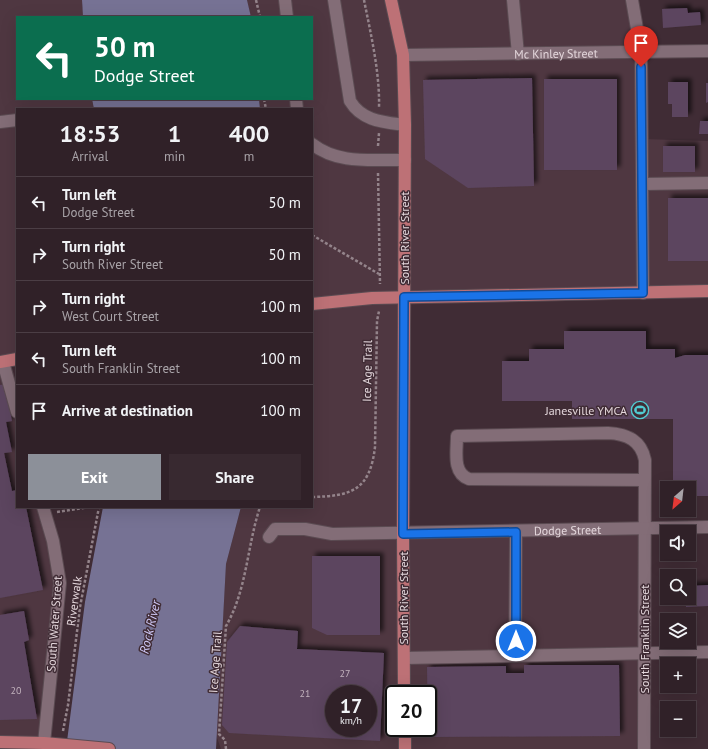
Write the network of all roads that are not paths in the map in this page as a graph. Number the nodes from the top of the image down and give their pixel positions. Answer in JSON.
{"nodes":[{"id":1,"x":285,"y":0,"type":"edge"},
{"id":2,"x":334,"y":0,"type":"edge"},
{"id":3,"x":391,"y":0,"type":"edge"},
{"id":4,"x":513,"y":0,"type":"edge"},
{"id":5,"x":632,"y":0,"type":"edge"},
{"id":6,"x":287,"y":16,"type":"edge"},
{"id":7,"x":708,"y":51,"type":"edge"},
{"id":8,"x":641,"y":52,"type":"junction"},
{"id":9,"x":518,"y":54,"type":"junction"},
{"id":10,"x":403,"y":55,"type":"junction"},
{"id":11,"x":16,"y":120,"type":"edge"},
{"id":12,"x":0,"y":122,"type":"edge"},
{"id":13,"x":405,"y":125,"type":"junction"},
{"id":14,"x":313,"y":145,"type":"edge"},
{"id":15,"x":405,"y":160,"type":"junction"},
{"id":16,"x":708,"y":183,"type":"edge"},
{"id":17,"x":644,"y":184,"type":"junction"},
{"id":18,"x":708,"y":291,"type":"edge"},
{"id":19,"x":643,"y":293,"type":"junction"},
{"id":20,"x":404,"y":297,"type":"junction"},
{"id":21,"x":313,"y":304,"type":"edge"},
{"id":22,"x":16,"y":359,"type":"edge"},
{"id":23,"x":2,"y":362,"type":"edge"},
{"id":24,"x":16,"y":409,"type":"edge"},
{"id":25,"x":644,"y":480,"type":"junction"},
{"id":26,"x":44,"y":511,"type":"edge"},
{"id":27,"x":708,"y":527,"type":"edge"},
{"id":28,"x":644,"y":529,"type":"junction"},
{"id":29,"x":516,"y":532,"type":"junction"},
{"id":30,"x":403,"y":534,"type":"junction"},
{"id":31,"x":269,"y":538,"type":"dead end"},
{"id":32,"x":708,"y":652,"type":"edge"},
{"id":33,"x":644,"y":653,"type":"junction"},
{"id":34,"x":516,"y":656,"type":"junction"},
{"id":35,"x":404,"y":658,"type":"junction"},
{"id":36,"x":404,"y":685,"type":"edge"},
{"id":37,"x":405,"y":737,"type":"edge"},
{"id":38,"x":0,"y":742,"type":"edge"},
{"id":39,"x":44,"y":743,"type":"junction"},
{"id":40,"x":109,"y":749,"type":"edge"},
{"id":41,"x":405,"y":749,"type":"edge"},
{"id":42,"x":644,"y":749,"type":"edge"}],
"edges":[{"from":1,"to":6,"type":"street"},
{"from":2,"to":13,"type":"street"},
{"from":3,"to":10,"type":"main road","name":"South River Street"},
{"from":4,"to":9,"type":"street"},
{"from":5,"to":8,"type":"street"},
{"from":7,"to":8,"type":"street","name":"Mc Kinley Street"},
{"from":8,"to":9,"type":"street","name":"Mc Kinley Street"},
{"from":8,"to":17,"type":"street"},
{"from":9,"to":10,"type":"street","name":"Mc Kinley Street"},
{"from":10,"to":13,"type":"main road","name":"South River Street"},
{"from":11,"to":12,"type":"street"},
{"from":13,"to":15,"type":"main road","name":"South River Street"},
{"from":14,"to":15,"type":"street"},
{"from":15,"to":20,"type":"main road","name":"South River Street"},
{"from":16,"to":17,"type":"street"},
{"from":17,"to":19,"type":"street"},
{"from":18,"to":19,"type":"main road"},
{"from":19,"to":20,"type":"main road"},
{"from":20,"to":21,"type":"main road"},
{"from":20,"to":30,"type":"main road","name":"South River Street"},
{"from":22,"to":23,"type":"main road"},
{"from":23,"to":24,"type":"street"},
{"from":25,"to":25,"type":"street","name":"South Franklin Street"},
{"from":25,"to":28,"type":"street","name":"South Franklin Street"},
{"from":26,"to":39,"type":"street","name":"South Water Street"},
{"from":27,"to":28,"type":"street","name":"Dodge Street"},
{"from":28,"to":29,"type":"street","name":"Dodge Street"},
{"from":28,"to":33,"type":"street","name":"South Franklin Street"},
{"from":29,"to":30,"type":"street","name":"Dodge Street"},
{"from":29,"to":34,"type":"street"},
{"from":30,"to":31,"type":"street","name":"Dodge Street"},
{"from":30,"to":35,"type":"main road","name":"South River Street"},
{"from":32,"to":33,"type":"street"},
{"from":33,"to":34,"type":"street"},
{"from":33,"to":42,"type":"street","name":"South Franklin Street"},
{"from":34,"to":35,"type":"street"},
{"from":35,"to":36,"type":"main road","name":"South River Street"},
{"from":37,"to":41,"type":"main road"},
{"from":38,"to":39,"type":"main road"},
{"from":39,"to":40,"type":"main road"}]}
